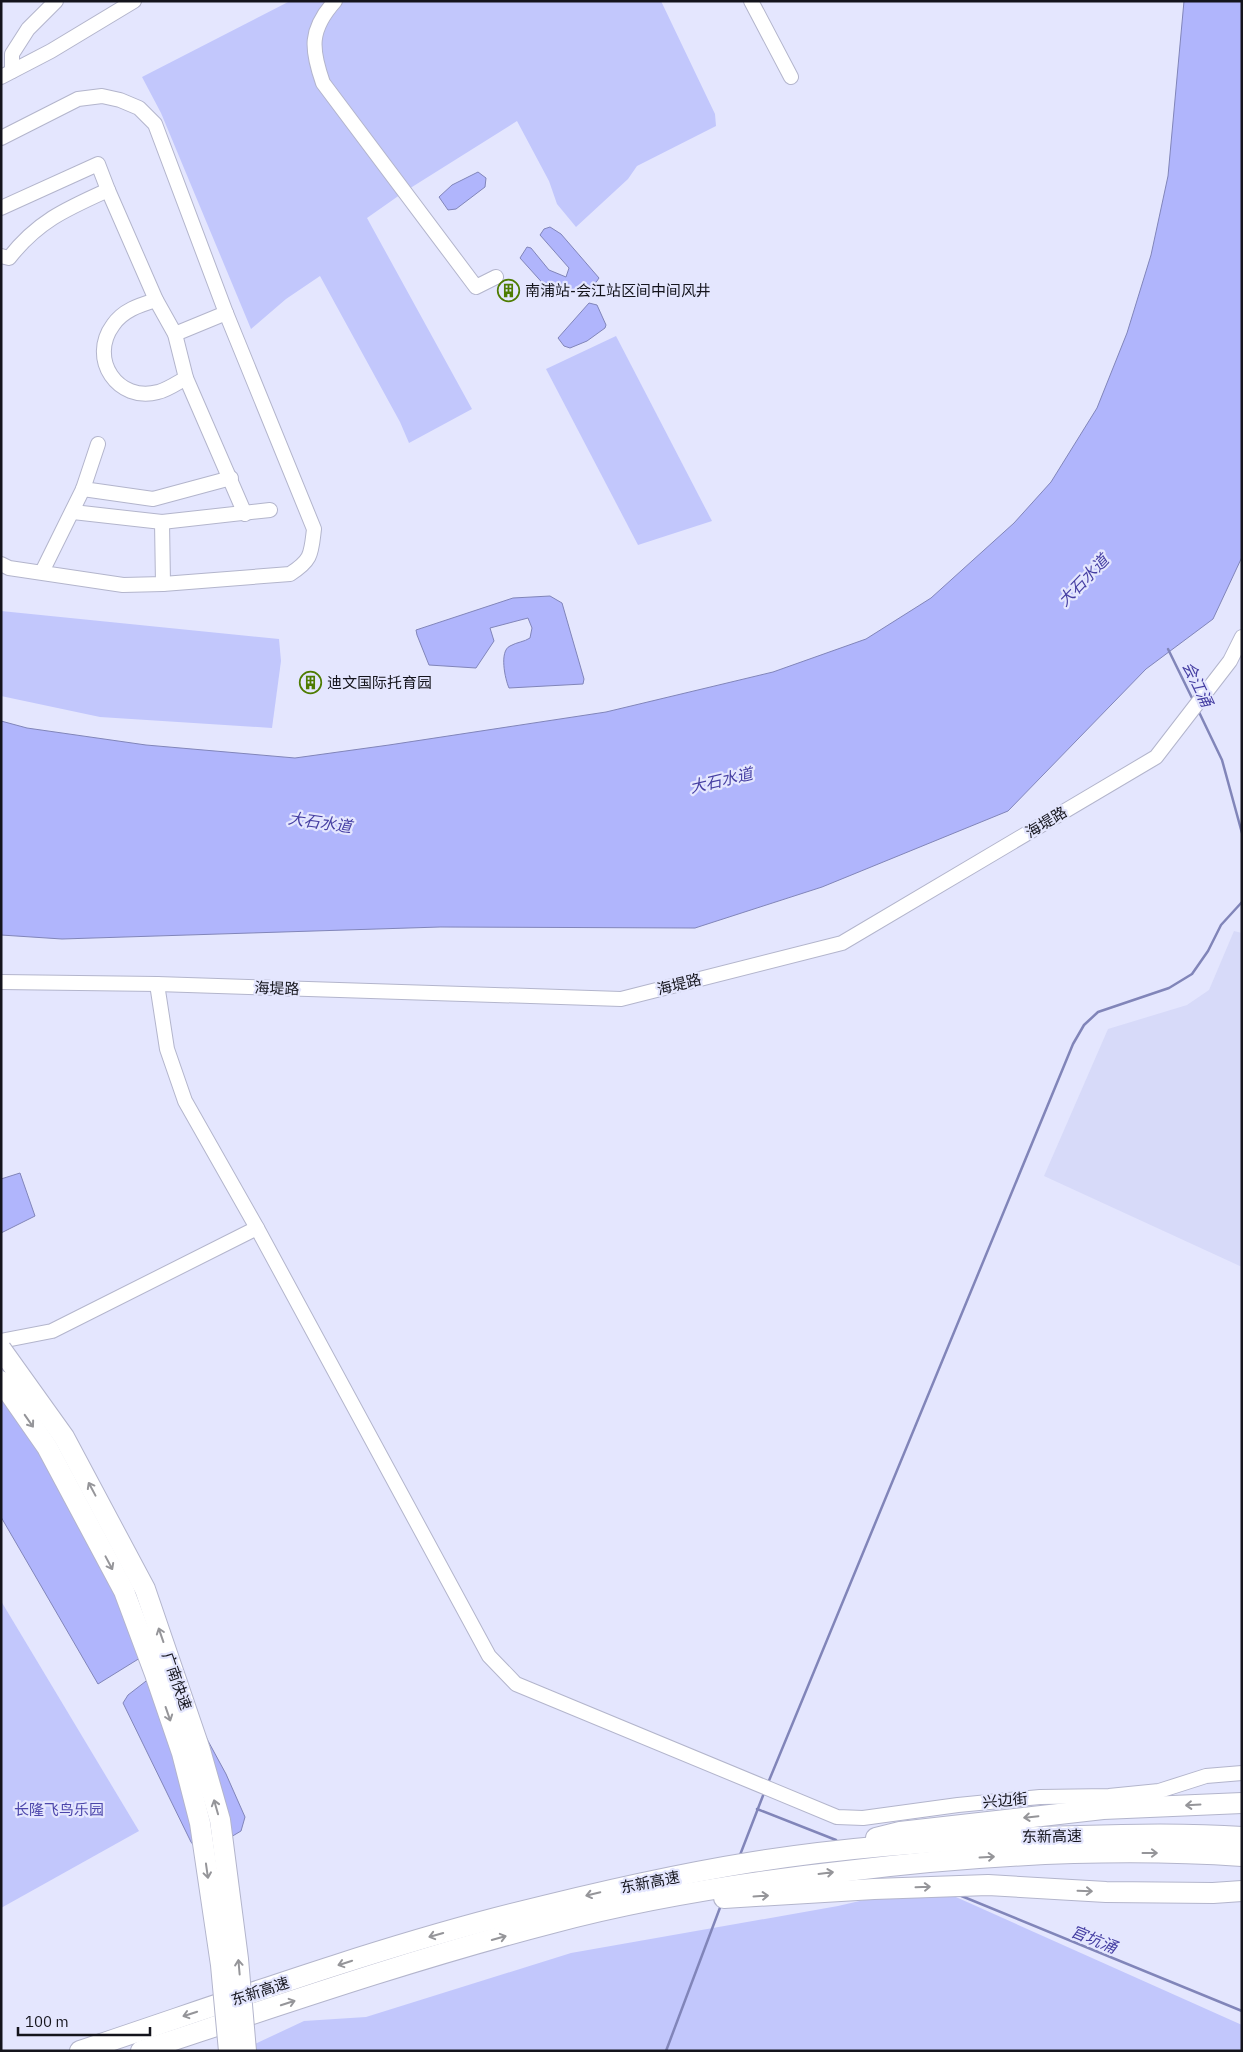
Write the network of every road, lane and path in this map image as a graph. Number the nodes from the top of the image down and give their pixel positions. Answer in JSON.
{"nodes":[{"id":1,"x":56,"y":1,"type":"edge"},
{"id":2,"x":134,"y":1,"type":"edge"},
{"id":3,"x":335,"y":1,"type":"edge"},
{"id":4,"x":751,"y":1,"type":"edge"},
{"id":5,"x":7,"y":74,"type":"edge"},
{"id":6,"x":791,"y":77,"type":"dead end"},
{"id":7,"x":1,"y":138,"type":"edge"},
{"id":8,"x":108,"y":190,"type":"junction"},
{"id":9,"x":1,"y":208,"type":"edge"},
{"id":10,"x":1,"y":256,"type":"edge"},
{"id":11,"x":496,"y":277,"type":"dead end"},
{"id":12,"x":156,"y":300,"type":"junction"},
{"id":13,"x":226,"y":314,"type":"junction"},
{"id":14,"x":175,"y":334,"type":"junction"},
{"id":15,"x":186,"y":378,"type":"junction"},
{"id":16,"x":98,"y":444,"type":"dead end"},
{"id":17,"x":231,"y":478,"type":"junction"},
{"id":18,"x":83,"y":489,"type":"junction"},
{"id":19,"x":270,"y":510,"type":"dead end"},
{"id":20,"x":73,"y":512,"type":"junction"},
{"id":21,"x":245,"y":514,"type":"junction"},
{"id":22,"x":162,"y":522,"type":"junction"},
{"id":23,"x":1,"y":564,"type":"edge"},
{"id":24,"x":42,"y":572,"type":"junction"},
{"id":25,"x":163,"y":584,"type":"junction"},
{"id":26,"x":1242,"y":637,"type":"edge"},
{"id":27,"x":1,"y":982,"type":"edge"},
{"id":28,"x":157,"y":984,"type":"junction"},
{"id":29,"x":257,"y":1228,"type":"junction"},
{"id":30,"x":1,"y":1341,"type":"edge"},
{"id":31,"x":1,"y":1348,"type":"edge"},
{"id":32,"x":1,"y":1381,"type":"edge"},
{"id":33,"x":1242,"y":1773,"type":"edge"},
{"id":34,"x":1242,"y":1803,"type":"edge"},
{"id":35,"x":1242,"y":1837,"type":"edge"},
{"id":36,"x":1204,"y":1844,"type":"junction"},
{"id":37,"x":824,"y":1853,"type":"junction"},
{"id":38,"x":1242,"y":1856,"type":"edge"},
{"id":39,"x":1242,"y":1891,"type":"edge"},
{"id":40,"x":642,"y":1903,"type":"junction"},
{"id":41,"x":80,"y":2051,"type":"edge"},
{"id":42,"x":141,"y":2051,"type":"edge"},
{"id":43,"x":229,"y":2051,"type":"edge"},
{"id":44,"x":246,"y":2051,"type":"edge"}],
"edges":[{"from":1,"to":5,"type":"street"},
{"from":2,"to":5,"type":"street"},
{"from":3,"to":11,"type":"street"},
{"from":4,"to":6,"type":"street"},
{"from":7,"to":13,"type":"street"},
{"from":8,"to":9,"type":"street"},
{"from":8,"to":10,"type":"street"},
{"from":8,"to":12,"type":"street"},
{"from":12,"to":14,"type":"street"},
{"from":12,"to":15,"type":"street"},
{"from":13,"to":14,"type":"street"},
{"from":13,"to":25,"type":"street"},
{"from":14,"to":15,"type":"street"},
{"from":15,"to":17,"type":"street"},
{"from":16,"to":18,"type":"street"},
{"from":17,"to":18,"type":"street"},
{"from":17,"to":21,"type":"street"},
{"from":18,"to":20,"type":"street"},
{"from":19,"to":21,"type":"street"},
{"from":20,"to":22,"type":"street"},
{"from":20,"to":24,"type":"street"},
{"from":21,"to":22,"type":"street"},
{"from":22,"to":25,"type":"street"},
{"from":23,"to":24,"type":"street"},
{"from":24,"to":25,"type":"street"},
{"from":26,"to":28,"type":"street","name":"海堤路"},
{"from":27,"to":28,"type":"street","name":"海堤路"},
{"from":28,"to":29,"type":"street","name":"兴边街"},
{"from":29,"to":30,"type":"street"},
{"from":29,"to":33,"type":"street","name":"兴边街"},
{"from":44,"to":31,"type":"highway","name":"广南快速","one_way":true,"bridge":true},
{"from":32,"to":43,"type":"highway","name":"广南快速","one_way":true,"bridge":true},
{"from":34,"to":37,"type":"highway","one_way":true},
{"from":35,"to":36,"type":"highway","name":"东新高速"},
{"from":36,"to":37,"type":"highway","name":"东新高速"},
{"from":36,"to":38,"type":"highway","name":"东新高速"},
{"from":40,"to":36,"type":"highway","name":"东新高速","one_way":true},
{"from":37,"to":41,"type":"highway","name":"东新高速","one_way":true,"bridge":true},
{"from":40,"to":39,"type":"highway","one_way":true},
{"from":42,"to":40,"type":"highway","name":"东新高速","one_way":true,"bridge":true}]}
